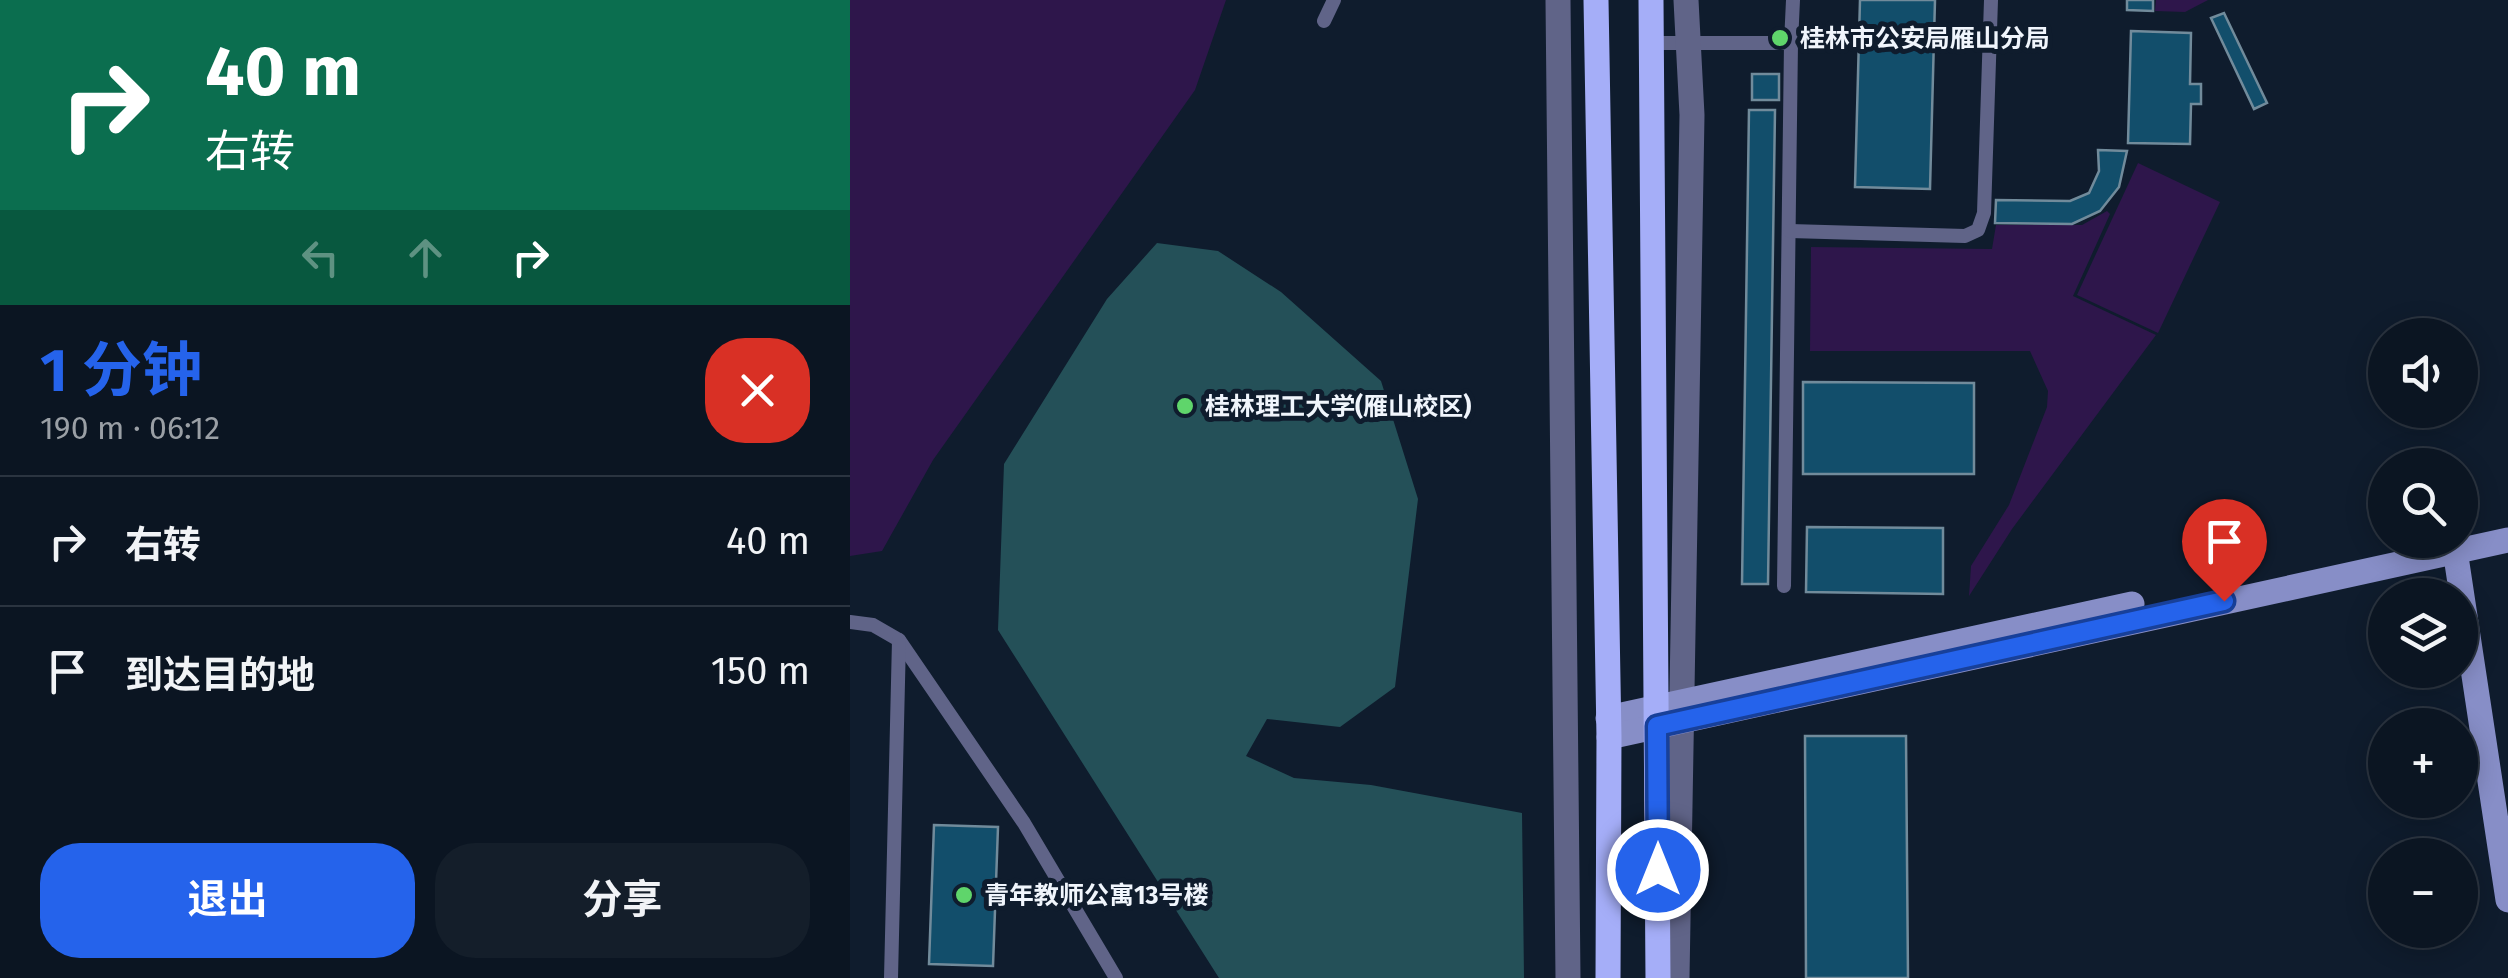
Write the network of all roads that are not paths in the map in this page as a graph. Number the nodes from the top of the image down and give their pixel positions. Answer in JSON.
{"nodes":[{"id":1,"x":1334,"y":0,"type":"edge"},
{"id":2,"x":1558,"y":0,"type":"edge"},
{"id":3,"x":1596,"y":0,"type":"edge"},
{"id":4,"x":1652,"y":0,"type":"edge"},
{"id":5,"x":1686,"y":0,"type":"edge"},
{"id":6,"x":1793,"y":0,"type":"edge"},
{"id":7,"x":1991,"y":0,"type":"edge"},
{"id":8,"x":1324,"y":21,"type":"dead end"},
{"id":9,"x":1654,"y":42,"type":"junction"},
{"id":10,"x":1688,"y":43,"type":"junction"},
{"id":11,"x":1791,"y":43,"type":"junction"},
{"id":12,"x":1790,"y":232,"type":"junction"},
{"id":13,"x":2508,"y":524,"type":"edge"},
{"id":14,"x":2478,"y":534,"type":"edge"},
{"id":15,"x":2508,"y":540,"type":"edge"},
{"id":16,"x":2478,"y":541,"type":"edge"},
{"id":17,"x":2368,"y":553,"type":"edge"},
{"id":18,"x":2380,"y":558,"type":"edge"},
{"id":19,"x":2460,"y":558,"type":"edge"},
{"id":20,"x":1784,"y":586,"type":"dead end"},
{"id":21,"x":850,"y":622,"type":"edge"},
{"id":22,"x":899,"y":640,"type":"junction"},
{"id":23,"x":1683,"y":711,"type":"junction"},
{"id":24,"x":1657,"y":717,"type":"junction"},
{"id":25,"x":1608,"y":728,"type":"junction"},
{"id":26,"x":2508,"y":900,"type":"edge"},
{"id":27,"x":891,"y":978,"type":"edge"},
{"id":28,"x":1116,"y":978,"type":"edge"},
{"id":29,"x":1568,"y":978,"type":"edge"},
{"id":30,"x":1608,"y":978,"type":"edge"},
{"id":31,"x":1658,"y":978,"type":"edge"},
{"id":32,"x":1677,"y":978,"type":"edge"}],
"edges":[{"from":1,"to":8,"type":"lane"},
{"from":2,"to":29,"type":"street"},
{"from":3,"to":25,"type":"main road"},
{"from":4,"to":9,"type":"main road"},
{"from":5,"to":10,"type":"street"},
{"from":6,"to":11,"type":"lane"},
{"from":7,"to":12,"type":"lane"},
{"from":9,"to":10,"type":"lane"},
{"from":9,"to":24,"type":"main road"},
{"from":10,"to":11,"type":"lane"},
{"from":10,"to":23,"type":"street"},
{"from":11,"to":12,"type":"lane"},
{"from":12,"to":20,"type":"lane"},
{"from":13,"to":14,"type":"street"},
{"from":15,"to":16,"type":"street"},
{"from":17,"to":23,"type":"street"},
{"from":18,"to":23,"type":"street"},
{"from":19,"to":26,"type":"street"},
{"from":21,"to":22,"type":"lane"},
{"from":22,"to":27,"type":"lane"},
{"from":22,"to":28,"type":"lane"},
{"from":23,"to":24,"type":"street"},
{"from":23,"to":32,"type":"street"},
{"from":24,"to":25,"type":"street"},
{"from":24,"to":31,"type":"main road"},
{"from":25,"to":30,"type":"main road"}]}
